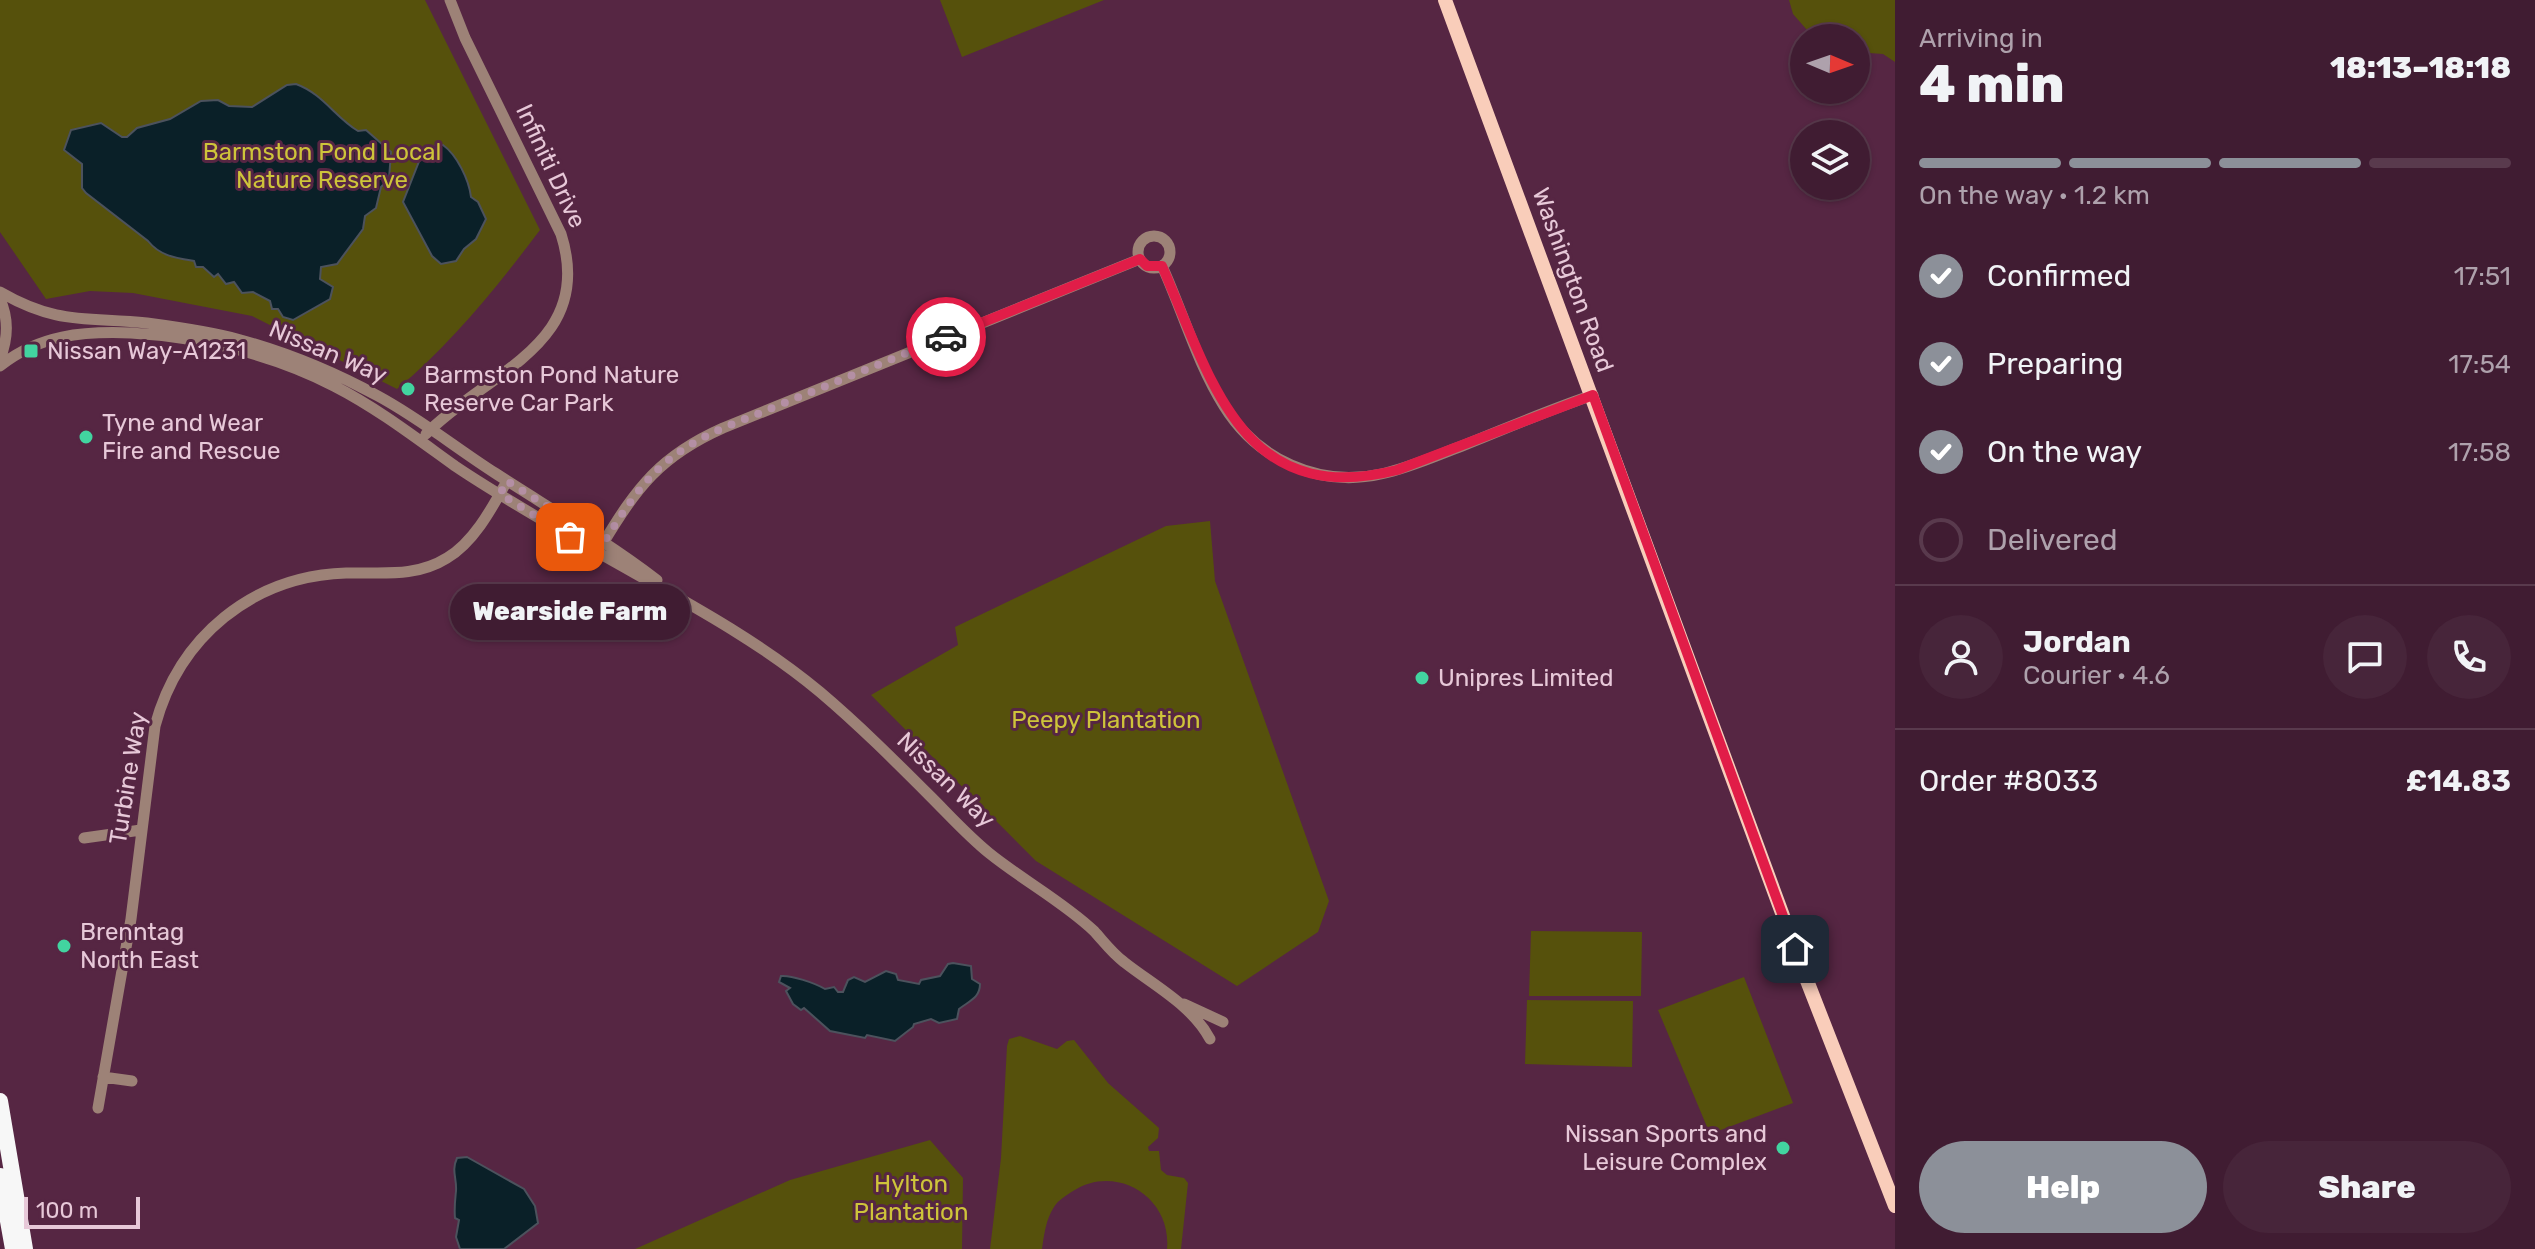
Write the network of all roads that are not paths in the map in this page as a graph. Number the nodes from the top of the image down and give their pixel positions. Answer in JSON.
{"nodes":[{"id":1,"x":450,"y":0,"type":"edge"},
{"id":2,"x":1445,"y":0,"type":"edge"},
{"id":3,"x":1140,"y":259,"type":"junction"},
{"id":4,"x":1162,"y":266,"type":"junction"},
{"id":5,"x":0,"y":292,"type":"edge"},
{"id":6,"x":0,"y":299,"type":"edge"},
{"id":7,"x":0,"y":359,"type":"edge"},
{"id":8,"x":0,"y":366,"type":"edge"},
{"id":9,"x":1593,"y":395,"type":"junction"},
{"id":10,"x":430,"y":430,"type":"junction"},
{"id":11,"x":420,"y":440,"type":"junction"},
{"id":12,"x":507,"y":481,"type":"junction"},
{"id":13,"x":500,"y":494,"type":"junction"},
{"id":14,"x":600,"y":547,"type":"junction"},
{"id":15,"x":141,"y":830,"type":"junction"},
{"id":16,"x":84,"y":838,"type":"dead end"},
{"id":17,"x":1173,"y":998,"type":"junction"},
{"id":18,"x":1223,"y":1022,"type":"dead end"},
{"id":19,"x":1210,"y":1039,"type":"dead end"},
{"id":20,"x":103,"y":1077,"type":"junction"},
{"id":21,"x":132,"y":1081,"type":"dead end"},
{"id":22,"x":0,"y":1101,"type":"edge"},
{"id":23,"x":98,"y":1108,"type":"dead end"},
{"id":24,"x":0,"y":1176,"type":"edge"},
{"id":25,"x":1895,"y":1206,"type":"edge"},
{"id":26,"x":13,"y":1249,"type":"edge"},
{"id":27,"x":25,"y":1249,"type":"edge"}],
"edges":[{"from":1,"to":10,"type":"street","name":"Infiniti Drive"},
{"from":2,"to":9,"type":"main road","name":"Washington Road"},
{"from":3,"to":4,"type":"street"},
{"from":3,"to":4,"type":"street"},
{"from":3,"to":14,"type":"street"},
{"from":4,"to":9,"type":"street"},
{"from":5,"to":10,"type":"street","name":"Nissan Way"},
{"from":6,"to":7,"type":"street"},
{"from":8,"to":11,"type":"street","name":"Nissan Way"},
{"from":9,"to":25,"type":"main road","name":"Washington Road"},
{"from":10,"to":11,"type":"street","name":"Infiniti Drive"},
{"from":10,"to":12,"type":"street","name":"Nissan Way"},
{"from":11,"to":13,"type":"street","name":"Nissan Way"},
{"from":12,"to":13,"type":"street","name":"Turbine Way"},
{"from":12,"to":14,"type":"street","name":"Nissan Way"},
{"from":13,"to":14,"type":"street","name":"Nissan Way"},
{"from":13,"to":15,"type":"street","name":"Turbine Way"},
{"from":14,"to":17,"type":"street","name":"Nissan Way"},
{"from":15,"to":16,"type":"street"},
{"from":15,"to":20,"type":"street","name":"Turbine Way"},
{"from":17,"to":18,"type":"street"},
{"from":17,"to":19,"type":"street"},
{"from":20,"to":21,"type":"street"},
{"from":20,"to":23,"type":"street","name":"Turbine Way"},
{"from":22,"to":27,"type":"highway"},
{"from":24,"to":26,"type":"highway"}]}
